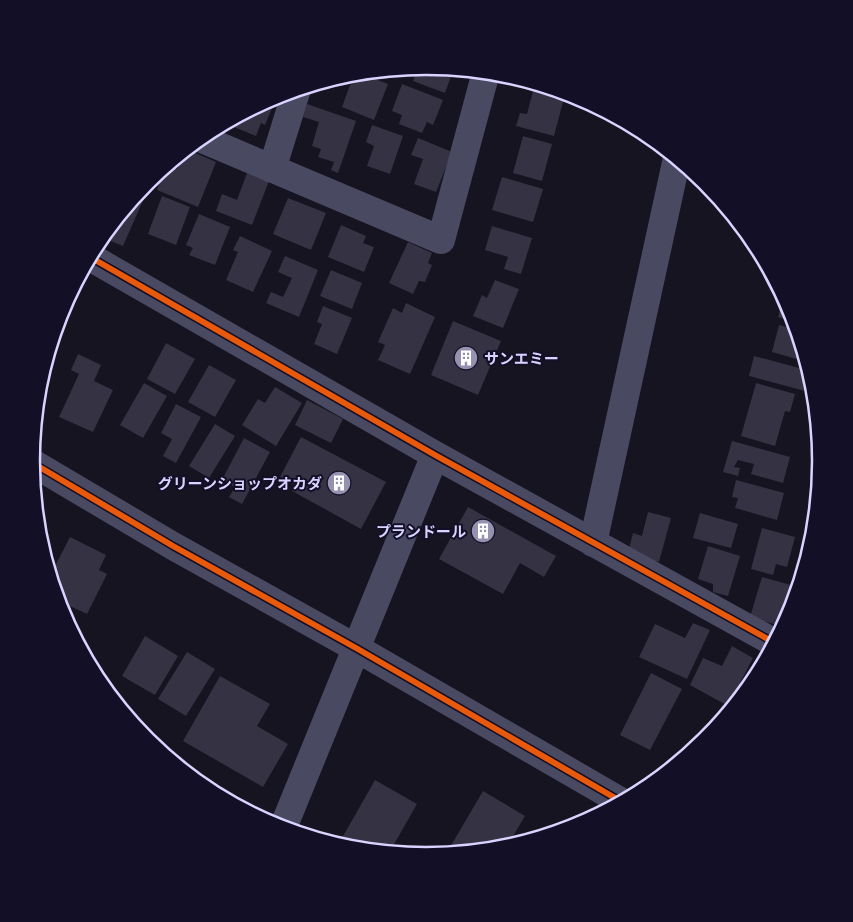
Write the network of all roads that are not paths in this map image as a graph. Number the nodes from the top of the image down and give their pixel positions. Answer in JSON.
{"nodes":[{"id":1,"x":484,"y":79,"type":"edge"},
{"id":2,"x":294,"y":98,"type":"edge"},
{"id":3,"x":209,"y":142,"type":"edge"},
{"id":4,"x":675,"y":165,"type":"edge"},
{"id":5,"x":272,"y":169,"type":"junction"},
{"id":6,"x":96,"y":261,"type":"edge"},
{"id":7,"x":436,"y":455,"type":"junction"},
{"id":8,"x":40,"y":467,"type":"edge"},
{"id":9,"x":593,"y":543,"type":"junction"},
{"id":10,"x":769,"y":640,"type":"edge"},
{"id":11,"x":356,"y":648,"type":"junction"},
{"id":12,"x":616,"y":798,"type":"edge"},
{"id":13,"x":286,"y":821,"type":"edge"}],
"edges":[{"from":1,"to":5,"type":"street"},
{"from":2,"to":5,"type":"street"},
{"from":3,"to":5,"type":"street"},
{"from":4,"to":9,"type":"street"},
{"from":6,"to":7,"type":"street"},
{"from":7,"to":9,"type":"street"},
{"from":7,"to":11,"type":"street"},
{"from":8,"to":11,"type":"street"},
{"from":9,"to":10,"type":"street"},
{"from":11,"to":12,"type":"street"},
{"from":11,"to":13,"type":"street"}]}
